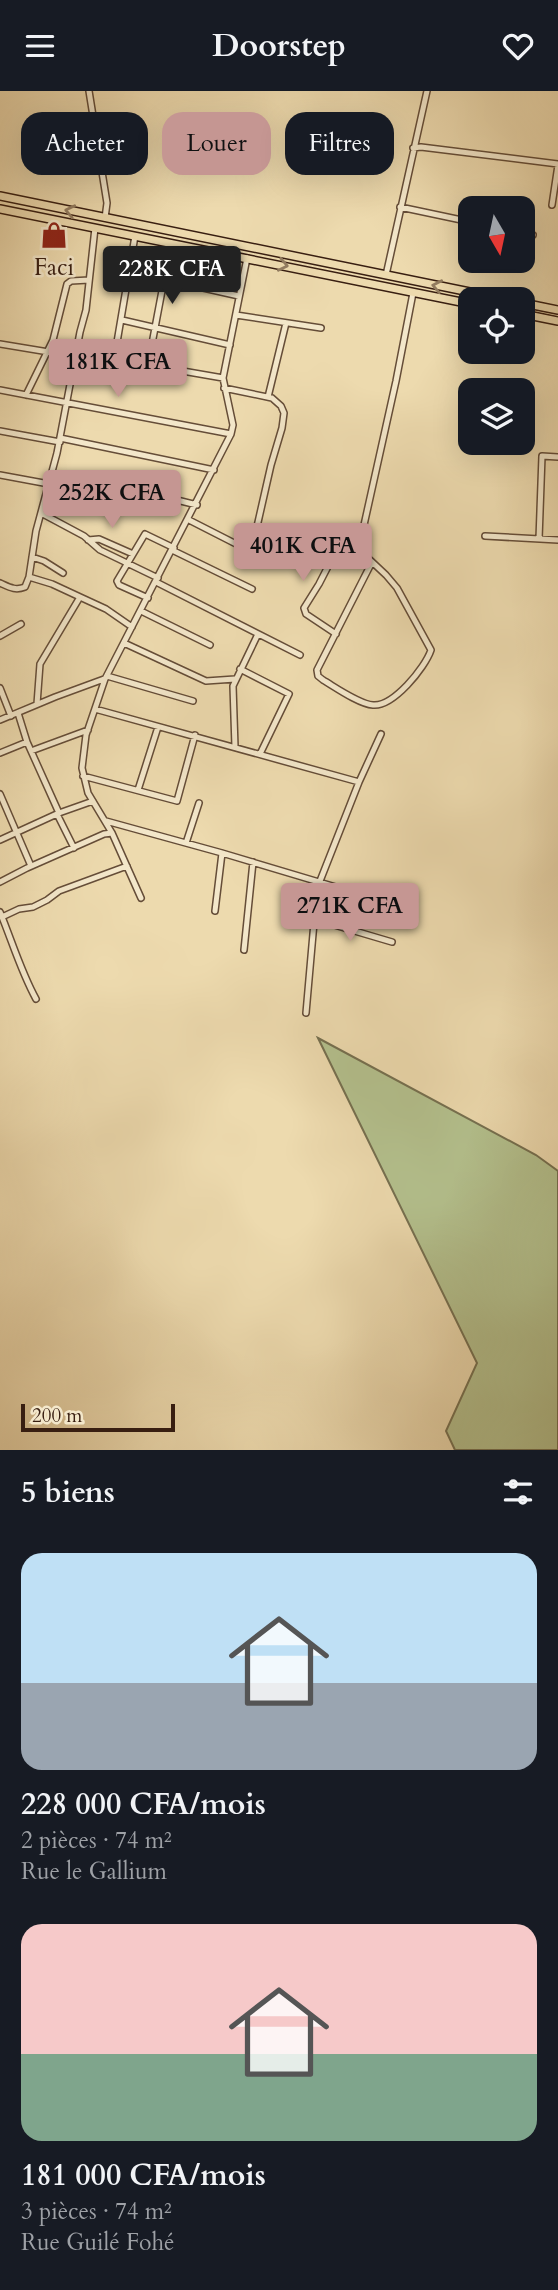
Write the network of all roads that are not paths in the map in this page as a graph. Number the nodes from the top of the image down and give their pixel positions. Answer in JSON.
{"nodes":[{"id":1,"x":89,"y":91,"type":"edge"},
{"id":2,"x":428,"y":91,"type":"edge"},
{"id":3,"x":413,"y":148,"type":"junction"},
{"id":4,"x":558,"y":164,"type":"edge"},
{"id":5,"x":0,"y":196,"type":"edge"},
{"id":6,"x":552,"y":205,"type":"dead end"},
{"id":7,"x":400,"y":207,"type":"junction"},
{"id":8,"x":0,"y":209,"type":"edge"},
{"id":9,"x":105,"y":218,"type":"junction"},
{"id":10,"x":458,"y":219,"type":"edge"},
{"id":11,"x":95,"y":228,"type":"junction"},
{"id":12,"x":135,"y":236,"type":"junction"},
{"id":13,"x":171,"y":243,"type":"junction"},
{"id":14,"x":247,"y":258,"type":"junction"},
{"id":15,"x":386,"y":275,"type":"junction"},
{"id":16,"x":163,"y":279,"type":"junction"},
{"id":17,"x":89,"y":280,"type":"junction"},
{"id":18,"x":458,"y":290,"type":"edge"},
{"id":19,"x":413,"y":293,"type":"junction"},
{"id":20,"x":239,"y":296,"type":"junction"},
{"id":21,"x":458,"y":302,"type":"edge"},
{"id":22,"x":535,"y":305,"type":"edge"},
{"id":23,"x":558,"y":310,"type":"edge"},
{"id":24,"x":236,"y":315,"type":"junction"},
{"id":25,"x":535,"y":316,"type":"edge"},
{"id":26,"x":122,"y":320,"type":"junction"},
{"id":27,"x":558,"y":321,"type":"edge"},
{"id":28,"x":286,"y":323,"type":"junction"},
{"id":29,"x":154,"y":328,"type":"junction"},
{"id":30,"x":321,"y":328,"type":"dead end"},
{"id":31,"x":0,"y":344,"type":"edge"},
{"id":32,"x":230,"y":345,"type":"junction"},
{"id":33,"x":48,"y":352,"type":"junction"},
{"id":34,"x":76,"y":355,"type":"junction"},
{"id":35,"x":114,"y":360,"type":"junction"},
{"id":36,"x":148,"y":365,"type":"junction"},
{"id":37,"x":223,"y":378,"type":"junction"},
{"id":38,"x":224,"y":388,"type":"junction"},
{"id":39,"x":0,"y":390,"type":"edge"},
{"id":40,"x":26,"y":395,"type":"junction"},
{"id":41,"x":268,"y":397,"type":"junction"},
{"id":42,"x":67,"y":402,"type":"junction"},
{"id":43,"x":0,"y":431,"type":"edge"},
{"id":44,"x":232,"y":434,"type":"junction"},
{"id":45,"x":60,"y":440,"type":"junction"},
{"id":46,"x":558,"y":457,"type":"edge"},
{"id":47,"x":214,"y":470,"type":"junction"},
{"id":48,"x":0,"y":475,"type":"edge"},
{"id":49,"x":76,"y":475,"type":"dead end"},
{"id":50,"x":49,"y":485,"type":"junction"},
{"id":51,"x":79,"y":497,"type":"dead end"},
{"id":52,"x":197,"y":505,"type":"junction"},
{"id":53,"x":41,"y":513,"type":"junction"},
{"id":54,"x":189,"y":520,"type":"junction"},
{"id":55,"x":256,"y":531,"type":"dead end"},
{"id":56,"x":485,"y":535,"type":"dead end"},
{"id":57,"x":539,"y":539,"type":"junction"},
{"id":58,"x":88,"y":540,"type":"junction"},
{"id":59,"x":558,"y":540,"type":"edge"},
{"id":60,"x":353,"y":542,"type":"junction"},
{"id":61,"x":173,"y":549,"type":"junction"},
{"id":62,"x":132,"y":554,"type":"junction"},
{"id":63,"x":33,"y":557,"type":"junction"},
{"id":64,"x":372,"y":562,"type":"junction"},
{"id":65,"x":128,"y":563,"type":"junction"},
{"id":66,"x":247,"y":564,"type":"dead end"},
{"id":67,"x":63,"y":573,"type":"dead end"},
{"id":68,"x":29,"y":577,"type":"junction"},
{"id":69,"x":157,"y":580,"type":"junction"},
{"id":70,"x":0,"y":583,"type":"edge"},
{"id":71,"x":252,"y":589,"type":"dead end"},
{"id":72,"x":80,"y":597,"type":"junction"},
{"id":73,"x":148,"y":598,"type":"junction"},
{"id":74,"x":141,"y":611,"type":"junction"},
{"id":75,"x":21,"y":624,"type":"dead end"},
{"id":76,"x":132,"y":628,"type":"junction"},
{"id":77,"x":258,"y":634,"type":"junction"},
{"id":78,"x":336,"y":634,"type":"junction"},
{"id":79,"x":0,"y":636,"type":"edge"},
{"id":80,"x":124,"y":643,"type":"junction"},
{"id":81,"x":210,"y":645,"type":"dead end"},
{"id":82,"x":300,"y":655,"type":"dead end"},
{"id":83,"x":240,"y":669,"type":"junction"},
{"id":84,"x":106,"y":678,"type":"junction"},
{"id":85,"x":235,"y":679,"type":"junction"},
{"id":86,"x":0,"y":688,"type":"edge"},
{"id":87,"x":193,"y":701,"type":"dead end"},
{"id":88,"x":37,"y":704,"type":"junction"},
{"id":89,"x":95,"y":709,"type":"junction"},
{"id":90,"x":18,"y":713,"type":"junction"},
{"id":91,"x":11,"y":716,"type":"junction"},
{"id":92,"x":0,"y":720,"type":"edge"},
{"id":93,"x":158,"y":727,"type":"junction"},
{"id":94,"x":88,"y":730,"type":"junction"},
{"id":95,"x":381,"y":734,"type":"dead end"},
{"id":96,"x":195,"y":736,"type":"junction"},
{"id":97,"x":27,"y":742,"type":"junction"},
{"id":98,"x":235,"y":747,"type":"junction"},
{"id":99,"x":31,"y":751,"type":"junction"},
{"id":100,"x":0,"y":753,"type":"edge"},
{"id":101,"x":260,"y":754,"type":"junction"},
{"id":102,"x":83,"y":776,"type":"junction"},
{"id":103,"x":359,"y":782,"type":"junction"},
{"id":104,"x":138,"y":790,"type":"junction"},
{"id":105,"x":0,"y":794,"type":"edge"},
{"id":106,"x":93,"y":801,"type":"junction"},
{"id":107,"x":199,"y":803,"type":"dead end"},
{"id":108,"x":58,"y":813,"type":"junction"},
{"id":109,"x":106,"y":821,"type":"junction"},
{"id":110,"x":17,"y":832,"type":"junction"},
{"id":111,"x":112,"y":833,"type":"junction"},
{"id":112,"x":0,"y":840,"type":"edge"},
{"id":113,"x":186,"y":843,"type":"junction"},
{"id":114,"x":74,"y":848,"type":"junction"},
{"id":115,"x":222,"y":853,"type":"junction"},
{"id":116,"x":253,"y":862,"type":"junction"},
{"id":117,"x":31,"y":866,"type":"junction"},
{"id":118,"x":127,"y":866,"type":"junction"},
{"id":119,"x":320,"y":881,"type":"junction"},
{"id":120,"x":0,"y":882,"type":"edge"},
{"id":121,"x":141,"y":898,"type":"dead end"},
{"id":122,"x":406,"y":908,"type":"dead end"},
{"id":123,"x":215,"y":911,"type":"dead end"},
{"id":124,"x":1,"y":915,"type":"edge"},
{"id":125,"x":314,"y":919,"type":"junction"},
{"id":126,"x":392,"y":942,"type":"dead end"},
{"id":127,"x":244,"y":950,"type":"dead end"},
{"id":128,"x":36,"y":999,"type":"dead end"},
{"id":129,"x":306,"y":1013,"type":"dead end"}],
"edges":[{"from":1,"to":9,"type":"street"},
{"from":2,"to":3,"type":"street"},
{"from":3,"to":4,"type":"street"},
{"from":3,"to":7,"type":"street"},
{"from":4,"to":6,"type":"street"},
{"from":9,"to":5,"type":"main road","one_way":true},
{"from":7,"to":10,"type":"street"},
{"from":7,"to":15,"type":"street"},
{"from":8,"to":11,"type":"main road"},
{"from":9,"to":15,"type":"main road"},
{"from":11,"to":12,"type":"main road"},
{"from":11,"to":17,"type":"street"},
{"from":12,"to":13,"type":"main road"},
{"from":12,"to":26,"type":"street"},
{"from":13,"to":14,"type":"main road"},
{"from":13,"to":16,"type":"street"},
{"from":14,"to":19,"type":"main road","one_way":true},
{"from":14,"to":20,"type":"street"},
{"from":18,"to":15,"type":"main road","one_way":true},
{"from":16,"to":20,"type":"street"},
{"from":16,"to":29,"type":"street"},
{"from":17,"to":33,"type":"street"},
{"from":17,"to":34,"type":"street"},
{"from":19,"to":21,"type":"main road"},
{"from":19,"to":60,"type":"street"},
{"from":20,"to":24,"type":"street"},
{"from":22,"to":23,"type":"main road"},
{"from":24,"to":28,"type":"street"},
{"from":24,"to":32,"type":"street"},
{"from":25,"to":27,"type":"main road"},
{"from":26,"to":29,"type":"street"},
{"from":26,"to":35,"type":"street"},
{"from":28,"to":30,"type":"street"},
{"from":28,"to":41,"type":"street"},
{"from":29,"to":32,"type":"street"},
{"from":29,"to":36,"type":"street"},
{"from":31,"to":33,"type":"street"},
{"from":32,"to":37,"type":"street"},
{"from":33,"to":34,"type":"street"},
{"from":33,"to":40,"type":"street"},
{"from":34,"to":35,"type":"street"},
{"from":34,"to":42,"type":"street"},
{"from":35,"to":36,"type":"street"},
{"from":36,"to":37,"type":"street"},
{"from":37,"to":38,"type":"street"},
{"from":38,"to":41,"type":"street"},
{"from":38,"to":44,"type":"street"},
{"from":39,"to":40,"type":"street"},
{"from":40,"to":42,"type":"street"},
{"from":41,"to":55,"type":"street"},
{"from":42,"to":44,"type":"street"},
{"from":42,"to":45,"type":"street"},
{"from":43,"to":45,"type":"street"},
{"from":44,"to":47,"type":"street"},
{"from":45,"to":47,"type":"street"},
{"from":45,"to":50,"type":"street"},
{"from":46,"to":57,"type":"street"},
{"from":47,"to":52,"type":"street"},
{"from":48,"to":50,"type":"street"},
{"from":49,"to":52,"type":"street"},
{"from":50,"to":51,"type":"street"},
{"from":50,"to":53,"type":"street"},
{"from":52,"to":54,"type":"street"},
{"from":53,"to":58,"type":"street"},
{"from":53,"to":63,"type":"street"},
{"from":54,"to":61,"type":"street"},
{"from":54,"to":66,"type":"street"},
{"from":56,"to":57,"type":"street"},
{"from":57,"to":59,"type":"street"},
{"from":58,"to":62,"type":"street"},
{"from":58,"to":65,"type":"street"},
{"from":60,"to":64,"type":"street"},
{"from":60,"to":78,"type":"street"},
{"from":61,"to":62,"type":"street"},
{"from":61,"to":69,"type":"street"},
{"from":61,"to":71,"type":"street"},
{"from":62,"to":65,"type":"street"},
{"from":63,"to":67,"type":"street"},
{"from":63,"to":68,"type":"street"},
{"from":64,"to":78,"type":"street"},
{"from":64,"to":78,"type":"street"},
{"from":65,"to":69,"type":"street"},
{"from":65,"to":73,"type":"street"},
{"from":68,"to":70,"type":"street"},
{"from":68,"to":72,"type":"street"},
{"from":69,"to":73,"type":"street"},
{"from":69,"to":77,"type":"street"},
{"from":72,"to":76,"type":"street"},
{"from":72,"to":88,"type":"street"},
{"from":73,"to":74,"type":"street"},
{"from":74,"to":76,"type":"street"},
{"from":74,"to":81,"type":"street"},
{"from":75,"to":79,"type":"street"},
{"from":76,"to":80,"type":"street"},
{"from":77,"to":82,"type":"street"},
{"from":77,"to":83,"type":"street"},
{"from":80,"to":84,"type":"street"},
{"from":80,"to":85,"type":"street"},
{"from":83,"to":85,"type":"street"},
{"from":83,"to":101,"type":"street"},
{"from":84,"to":87,"type":"street"},
{"from":84,"to":88,"type":"street"},
{"from":84,"to":89,"type":"street"},
{"from":85,"to":98,"type":"street"},
{"from":86,"to":91,"type":"street"},
{"from":88,"to":90,"type":"street"},
{"from":89,"to":93,"type":"street"},
{"from":89,"to":94,"type":"street"},
{"from":90,"to":91,"type":"street"},
{"from":90,"to":97,"type":"street"},
{"from":91,"to":92,"type":"street"},
{"from":93,"to":96,"type":"street"},
{"from":93,"to":104,"type":"street"},
{"from":94,"to":99,"type":"street"},
{"from":94,"to":102,"type":"street"},
{"from":95,"to":103,"type":"street"},
{"from":96,"to":98,"type":"street"},
{"from":96,"to":104,"type":"street"},
{"from":97,"to":99,"type":"street"},
{"from":97,"to":100,"type":"street"},
{"from":98,"to":101,"type":"street"},
{"from":99,"to":108,"type":"street"},
{"from":101,"to":103,"type":"street"},
{"from":102,"to":104,"type":"street"},
{"from":102,"to":106,"type":"street"},
{"from":103,"to":119,"type":"street"},
{"from":105,"to":110,"type":"street"},
{"from":106,"to":108,"type":"street"},
{"from":106,"to":109,"type":"street"},
{"from":107,"to":113,"type":"street"},
{"from":108,"to":110,"type":"street"},
{"from":108,"to":114,"type":"street"},
{"from":109,"to":111,"type":"street"},
{"from":109,"to":113,"type":"street"},
{"from":110,"to":112,"type":"street"},
{"from":110,"to":117,"type":"street"},
{"from":111,"to":114,"type":"street"},
{"from":111,"to":118,"type":"street"},
{"from":113,"to":115,"type":"street"},
{"from":114,"to":117,"type":"street"},
{"from":115,"to":116,"type":"street"},
{"from":115,"to":123,"type":"street"},
{"from":116,"to":119,"type":"street"},
{"from":116,"to":127,"type":"street"},
{"from":117,"to":120,"type":"street"},
{"from":118,"to":121,"type":"street"},
{"from":118,"to":124,"type":"street"},
{"from":119,"to":122,"type":"street"},
{"from":119,"to":125,"type":"street"},
{"from":124,"to":128,"type":"street"},
{"from":125,"to":126,"type":"street"},
{"from":125,"to":129,"type":"street"}]}
